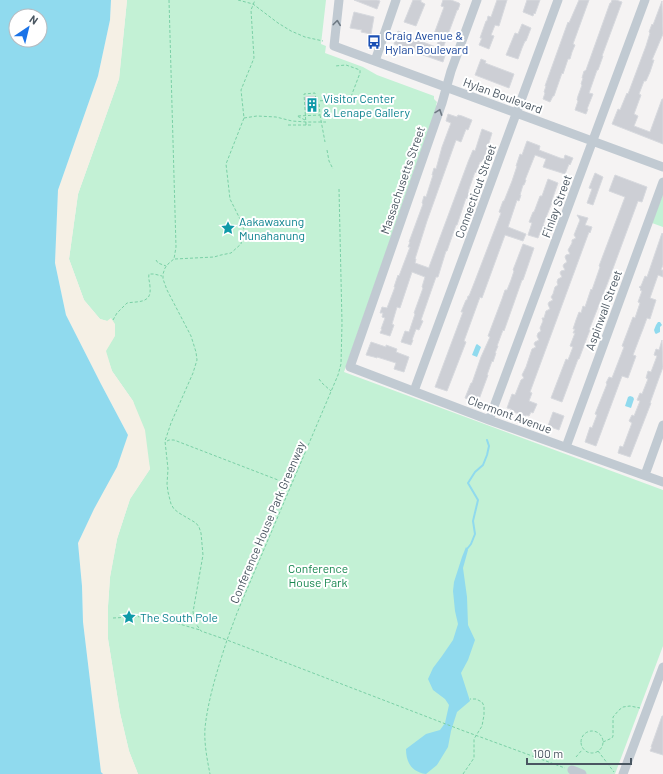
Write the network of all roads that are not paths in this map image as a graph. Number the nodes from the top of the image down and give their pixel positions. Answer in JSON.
{"nodes":[{"id":1,"x":339,"y":0,"type":"edge"},
{"id":2,"x":396,"y":0,"type":"edge"},
{"id":3,"x":477,"y":0,"type":"edge"},
{"id":4,"x":558,"y":0,"type":"edge"},
{"id":5,"x":644,"y":0,"type":"edge"},
{"id":6,"x":375,"y":61,"type":"junction"},
{"id":7,"x":447,"y":87,"type":"junction"},
{"id":8,"x":516,"y":113,"type":"junction"},
{"id":9,"x":592,"y":141,"type":"junction"},
{"id":10,"x":663,"y":167,"type":"edge"},
{"id":11,"x":663,"y":182,"type":"edge"},
{"id":12,"x":350,"y":368,"type":"joint"},
{"id":13,"x":414,"y":391,"type":"junction"},
{"id":14,"x":489,"y":420,"type":"junction"},
{"id":15,"x":663,"y":425,"type":"edge"},
{"id":16,"x":566,"y":447,"type":"junction"},
{"id":17,"x":645,"y":475,"type":"junction"},
{"id":18,"x":663,"y":482,"type":"edge"},
{"id":19,"x":663,"y":667,"type":"edge"},
{"id":20,"x":572,"y":770,"type":"road end"},
{"id":21,"x":582,"y":774,"type":"edge"},
{"id":22,"x":623,"y":774,"type":"edge"}],
"edges":[{"from":6,"to":1,"type":"street","name":"Hylan Boulevard","one_way":true},
{"from":2,"to":6,"type":"street"},
{"from":3,"to":7,"type":"street","name":"Massachusetts Street"},
{"from":4,"to":8,"type":"street","name":"Connecticut Street"},
{"from":5,"to":9,"type":"street","name":"Finlay Street"},
{"from":6,"to":7,"type":"street","name":"Hylan Boulevard"},
{"from":7,"to":8,"type":"street","name":"Hylan Boulevard"},
{"from":12,"to":7,"type":"street","name":"Massachusetts Street","one_way":true},
{"from":8,"to":9,"type":"street","name":"Hylan Boulevard"},
{"from":8,"to":13,"type":"street","name":"Connecticut Street"},
{"from":9,"to":10,"type":"street","name":"Hylan Boulevard"},
{"from":9,"to":14,"type":"street","name":"Finlay Street"},
{"from":11,"to":16,"type":"street","name":"Aspinwall Street"},
{"from":12,"to":13,"type":"street","name":"Clermont Avenue"},
{"from":13,"to":14,"type":"street","name":"Clermont Avenue"},
{"from":14,"to":16,"type":"street","name":"Clermont Avenue"},
{"from":15,"to":17,"type":"street"},
{"from":16,"to":17,"type":"street","name":"Clermont Avenue"},
{"from":17,"to":18,"type":"street","name":"Clermont Avenue"},
{"from":19,"to":22,"type":"street"},
{"from":20,"to":21,"type":"street"}]}
